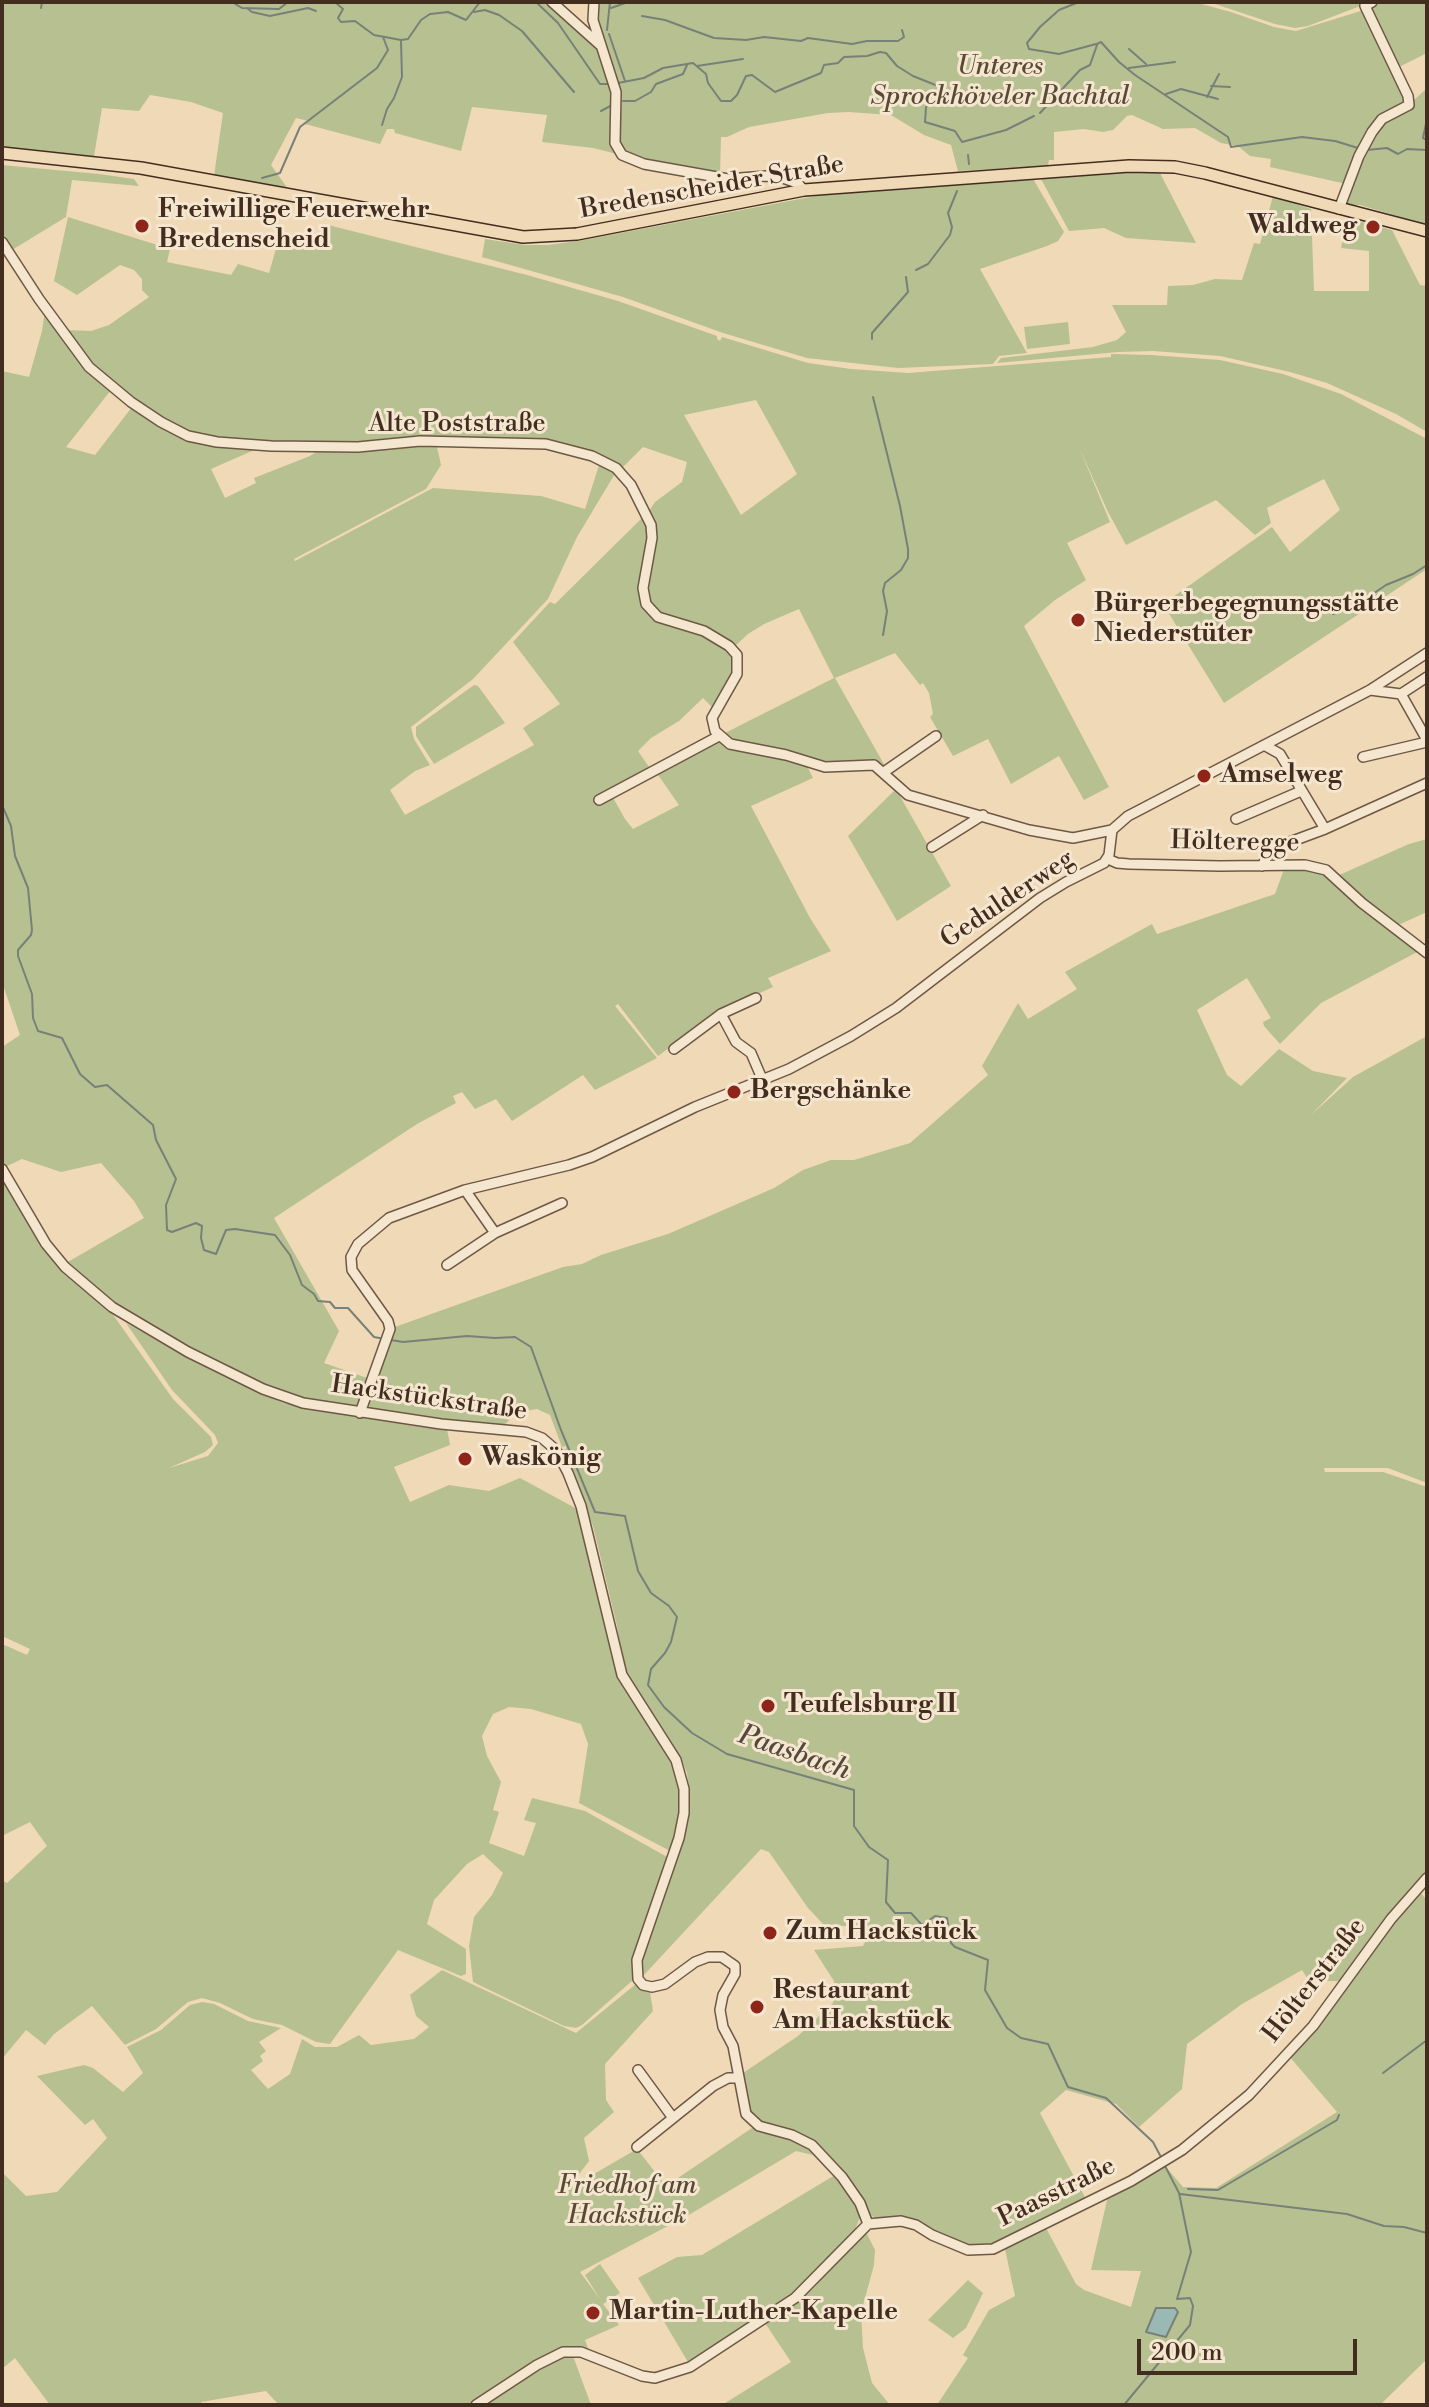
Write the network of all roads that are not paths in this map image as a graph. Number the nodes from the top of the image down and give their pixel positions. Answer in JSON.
{"nodes":[{"id":1,"x":552,"y":2,"type":"edge"},
{"id":2,"x":594,"y":2,"type":"edge"},
{"id":3,"x":1372,"y":2,"type":"edge"},
{"id":4,"x":600,"y":45,"type":"junction"},
{"id":5,"x":2,"y":153,"type":"edge"},
{"id":6,"x":804,"y":190,"type":"junction"},
{"id":7,"x":1339,"y":209,"type":"junction"},
{"id":8,"x":1427,"y":231,"type":"edge"},
{"id":9,"x":2,"y":242,"type":"edge"},
{"id":10,"x":1427,"y":653,"type":"edge"},
{"id":11,"x":1427,"y":677,"type":"edge"},
{"id":12,"x":1370,"y":690,"type":"junction"},
{"id":13,"x":1401,"y":694,"type":"junction"},
{"id":14,"x":719,"y":736,"type":"junction"},
{"id":15,"x":936,"y":736,"type":"dead end"},
{"id":16,"x":1427,"y":741,"type":"edge"},
{"id":17,"x":1264,"y":745,"type":"junction"},
{"id":18,"x":1363,"y":757,"type":"dead end"},
{"id":19,"x":884,"y":772,"type":"junction"},
{"id":20,"x":1427,"y":783,"type":"edge"},
{"id":21,"x":1301,"y":791,"type":"junction"},
{"id":22,"x":599,"y":800,"type":"dead end"},
{"id":23,"x":983,"y":815,"type":"junction"},
{"id":24,"x":1236,"y":819,"type":"dead end"},
{"id":25,"x":1325,"y":829,"type":"junction"},
{"id":26,"x":1112,"y":830,"type":"junction"},
{"id":27,"x":932,"y":847,"type":"dead end"},
{"id":28,"x":1108,"y":859,"type":"junction"},
{"id":29,"x":1262,"y":866,"type":"junction"},
{"id":30,"x":1427,"y":953,"type":"edge"},
{"id":31,"x":756,"y":998,"type":"dead end"},
{"id":32,"x":721,"y":1014,"type":"junction"},
{"id":33,"x":674,"y":1049,"type":"dead end"},
{"id":34,"x":763,"y":1081,"type":"junction"},
{"id":35,"x":2,"y":1169,"type":"edge"},
{"id":36,"x":465,"y":1190,"type":"junction"},
{"id":37,"x":562,"y":1203,"type":"dead end"},
{"id":38,"x":495,"y":1233,"type":"junction"},
{"id":39,"x":447,"y":1265,"type":"dead end"},
{"id":40,"x":360,"y":1413,"type":"junction"},
{"id":41,"x":1427,"y":1878,"type":"edge"},
{"id":42,"x":638,"y":2070,"type":"dead end"},
{"id":43,"x":739,"y":2078,"type":"junction"},
{"id":44,"x":673,"y":2118,"type":"junction"},
{"id":45,"x":637,"y":2147,"type":"dead end"},
{"id":46,"x":1158,"y":2165,"type":"joint"},
{"id":47,"x":868,"y":2224,"type":"junction"},
{"id":48,"x":476,"y":2405,"type":"edge"}],
"edges":[{"from":1,"to":4,"type":"street"},
{"from":2,"to":4,"type":"street"},
{"from":3,"to":7,"type":"street"},
{"from":4,"to":6,"type":"street"},
{"from":5,"to":6,"type":"main road","name":"Bredenscheider Straße"},
{"from":6,"to":7,"type":"main road","name":"Bredenscheider Straße"},
{"from":7,"to":8,"type":"main road","name":"Bredenscheider Straße"},
{"from":9,"to":14,"type":"street","name":"Alte Poststraße"},
{"from":10,"to":12,"type":"street"},
{"from":11,"to":13,"type":"street"},
{"from":12,"to":13,"type":"street"},
{"from":12,"to":17,"type":"street"},
{"from":13,"to":16,"type":"street"},
{"from":14,"to":19,"type":"street"},
{"from":14,"to":22,"type":"street"},
{"from":15,"to":19,"type":"street"},
{"from":16,"to":18,"type":"street"},
{"from":17,"to":21,"type":"street"},
{"from":17,"to":26,"type":"street"},
{"from":19,"to":23,"type":"street"},
{"from":20,"to":25,"type":"street"},
{"from":21,"to":24,"type":"street"},
{"from":21,"to":25,"type":"street"},
{"from":23,"to":26,"type":"street"},
{"from":23,"to":27,"type":"street"},
{"from":25,"to":29,"type":"street"},
{"from":26,"to":28,"type":"street","name":"Gedulderweg"},
{"from":28,"to":29,"type":"street","name":"Hölteregge"},
{"from":28,"to":34,"type":"street","name":"Gedulderweg"},
{"from":29,"to":30,"type":"street","name":"Hölteregge"},
{"from":31,"to":32,"type":"street"},
{"from":32,"to":33,"type":"street"},
{"from":32,"to":34,"type":"street"},
{"from":34,"to":36,"type":"street","name":"Gedulderweg"},
{"from":35,"to":40,"type":"street","name":"Hackstückstraße"},
{"from":36,"to":38,"type":"street"},
{"from":36,"to":40,"type":"street","name":"Gedulderweg"},
{"from":37,"to":38,"type":"street"},
{"from":38,"to":39,"type":"street"},
{"from":40,"to":43,"type":"street","name":"Hackstückstraße"},
{"from":41,"to":46,"type":"street","name":"Hölterstraße"},
{"from":42,"to":44,"type":"street"},
{"from":43,"to":44,"type":"street"},
{"from":43,"to":47,"type":"street","name":"Hackstückstraße"},
{"from":44,"to":45,"type":"street"},
{"from":46,"to":47,"type":"street","name":"Paasstraße"},
{"from":47,"to":48,"type":"street"}]}
